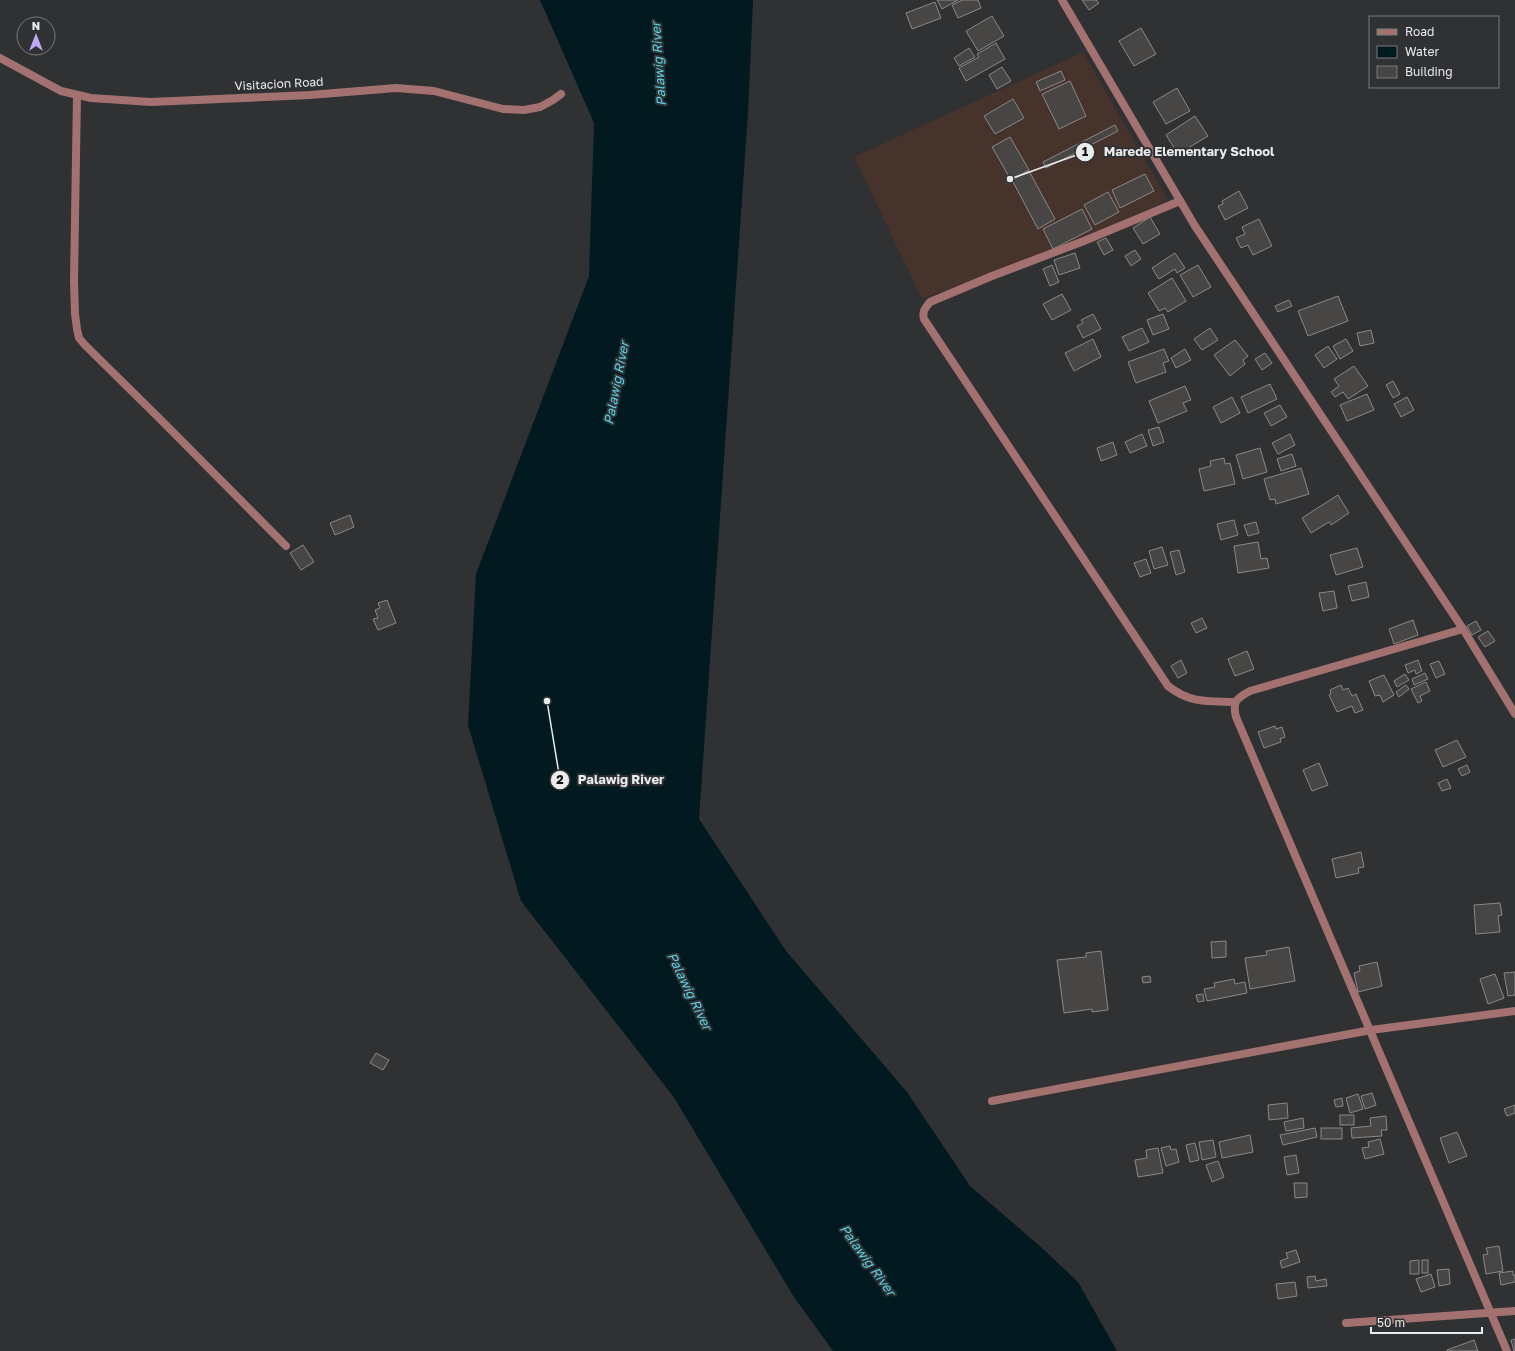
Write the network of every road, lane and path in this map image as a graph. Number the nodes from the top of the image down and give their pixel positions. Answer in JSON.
{"nodes":[{"id":1,"x":1062,"y":0,"type":"edge"},
{"id":2,"x":0,"y":58,"type":"edge"},
{"id":3,"x":561,"y":94,"type":"dead end"},
{"id":4,"x":76,"y":95,"type":"junction"},
{"id":5,"x":1180,"y":201,"type":"junction"},
{"id":6,"x":286,"y":546,"type":"dead end"},
{"id":7,"x":1463,"y":629,"type":"junction"},
{"id":8,"x":1236,"y":702,"type":"junction"},
{"id":9,"x":1515,"y":714,"type":"edge"},
{"id":10,"x":1515,"y":1011,"type":"edge"},
{"id":11,"x":1371,"y":1030,"type":"junction"},
{"id":12,"x":992,"y":1101,"type":"dead end"},
{"id":13,"x":1515,"y":1310,"type":"edge"},
{"id":14,"x":1491,"y":1312,"type":"junction"},
{"id":15,"x":1346,"y":1323,"type":"dead end"},
{"id":16,"x":1507,"y":1351,"type":"edge"}],
"edges":[{"from":1,"to":5,"type":"street"},
{"from":2,"to":4,"type":"street","name":"Visitacion Road"},
{"from":3,"to":4,"type":"street","name":"Visitacion Road"},
{"from":4,"to":6,"type":"street"},
{"from":5,"to":7,"type":"street"},
{"from":5,"to":8,"type":"street"},
{"from":7,"to":8,"type":"street"},
{"from":7,"to":9,"type":"street"},
{"from":8,"to":11,"type":"street"},
{"from":10,"to":11,"type":"street"},
{"from":11,"to":12,"type":"street"},
{"from":11,"to":14,"type":"street"},
{"from":13,"to":14,"type":"street"},
{"from":14,"to":15,"type":"street"},
{"from":14,"to":16,"type":"street"}]}
